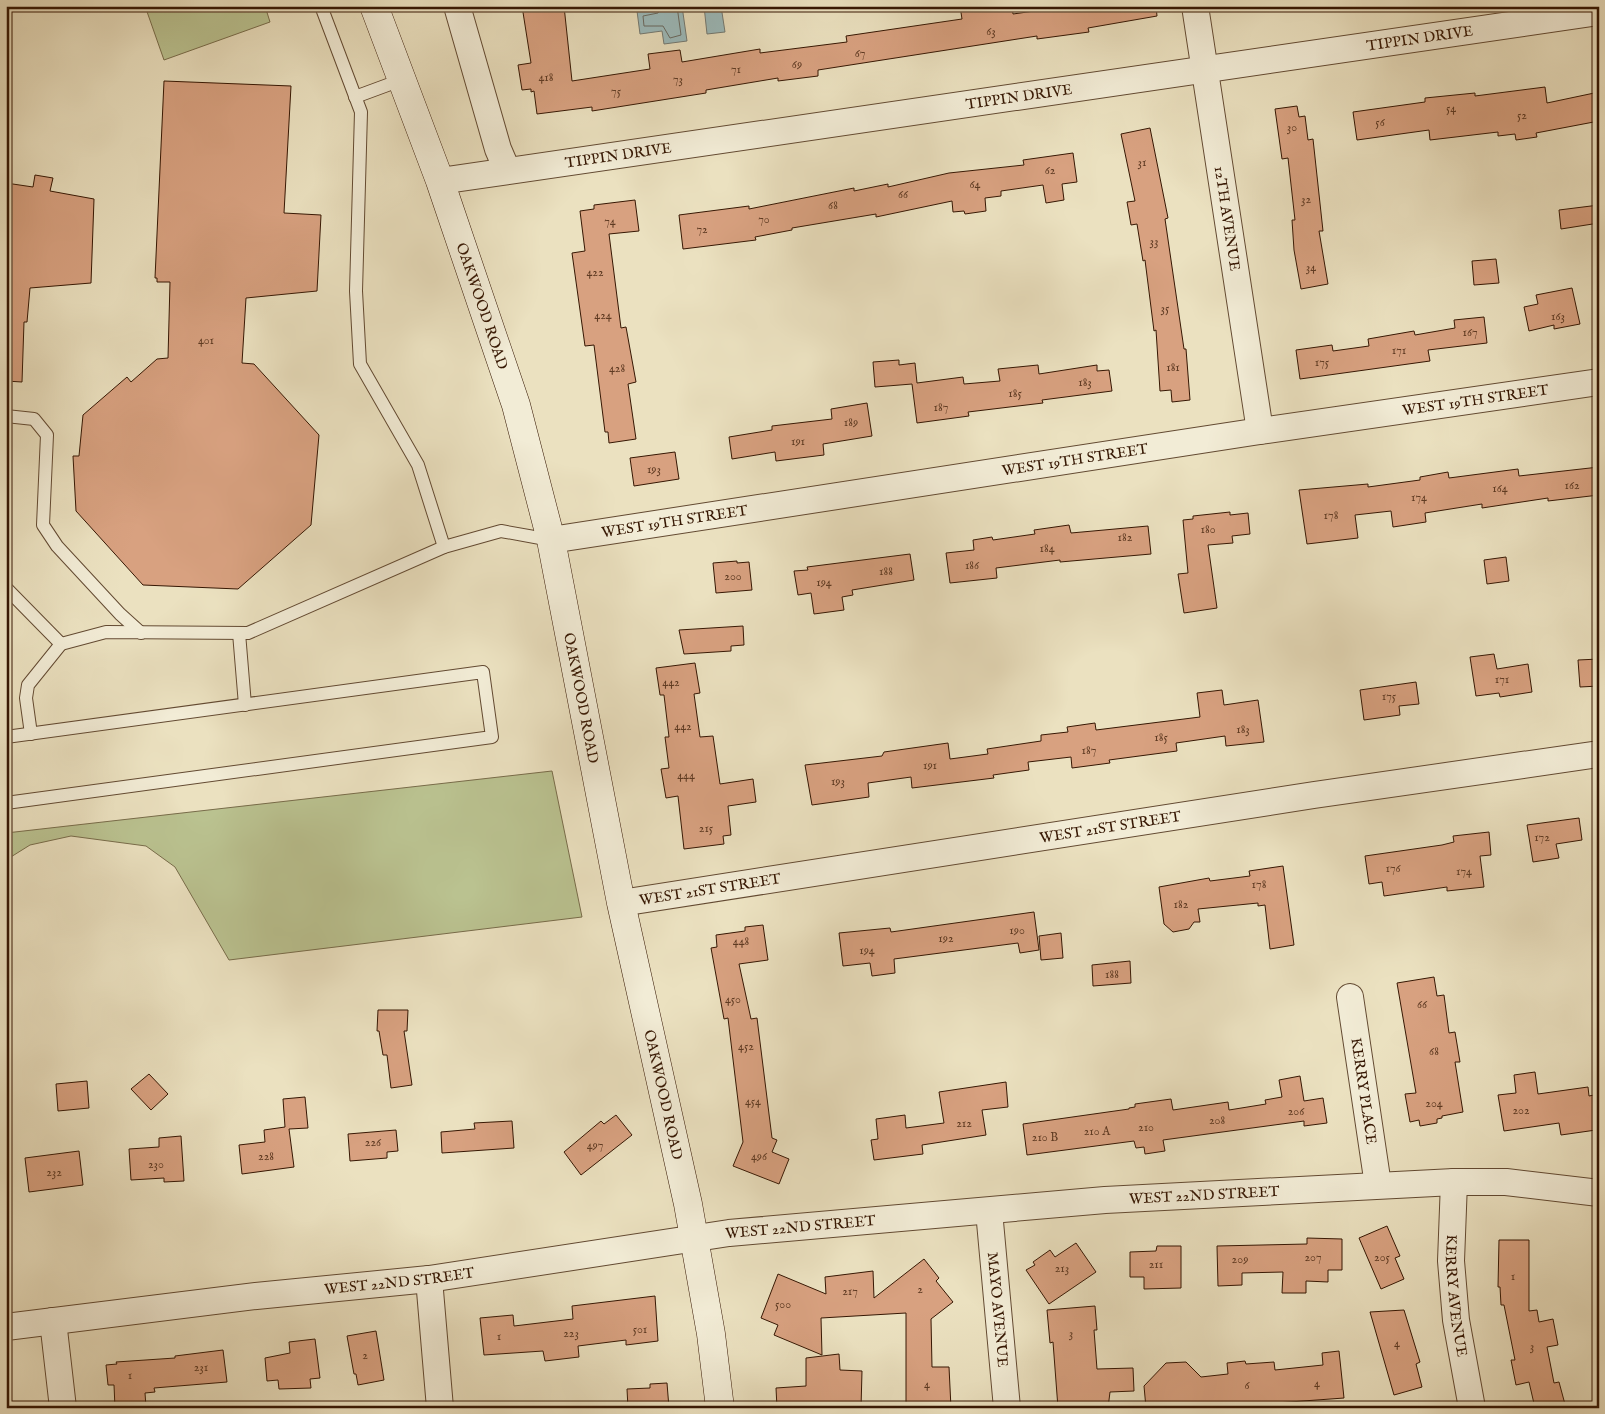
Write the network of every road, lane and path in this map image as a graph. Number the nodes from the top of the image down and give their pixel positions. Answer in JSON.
{"nodes":[{"id":1,"x":321,"y":6,"type":"edge"},
{"id":2,"x":374,"y":6,"type":"edge"},
{"id":3,"x":457,"y":6,"type":"edge"},
{"id":4,"x":1195,"y":6,"type":"edge"},
{"id":5,"x":1599,"y":12,"type":"edge"},
{"id":6,"x":1204,"y":71,"type":"junction"},
{"id":7,"x":400,"y":80,"type":"junction"},
{"id":8,"x":355,"y":97,"type":"junction"},
{"id":9,"x":507,"y":170,"type":"junction"},
{"id":10,"x":440,"y":181,"type":"junction"},
{"id":11,"x":1599,"y":382,"type":"edge"},
{"id":12,"x":6,"y":416,"type":"edge"},
{"id":13,"x":1260,"y":431,"type":"junction"},
{"id":14,"x":551,"y":540,"type":"junction"},
{"id":15,"x":444,"y":547,"type":"junction"},
{"id":16,"x":6,"y":588,"type":"edge"},
{"id":17,"x":141,"y":633,"type":"junction"},
{"id":18,"x":239,"y":633,"type":"junction"},
{"id":19,"x":61,"y":644,"type":"junction"},
{"id":20,"x":245,"y":705,"type":"junction"},
{"id":21,"x":31,"y":734,"type":"junction"},
{"id":22,"x":6,"y":737,"type":"edge"},
{"id":23,"x":1599,"y":754,"type":"edge"},
{"id":24,"x":6,"y":803,"type":"edge"},
{"id":25,"x":621,"y":903,"type":"junction"},
{"id":26,"x":1350,"y":997,"type":"dead end"},
{"id":27,"x":1454,"y":1182,"type":"junction"},
{"id":28,"x":1378,"y":1185,"type":"junction"},
{"id":29,"x":1599,"y":1193,"type":"edge"},
{"id":30,"x":989,"y":1212,"type":"junction"},
{"id":31,"x":693,"y":1237,"type":"junction"},
{"id":32,"x":429,"y":1279,"type":"junction"},
{"id":33,"x":53,"y":1321,"type":"junction"},
{"id":34,"x":6,"y":1327,"type":"edge"},
{"id":35,"x":63,"y":1408,"type":"edge"},
{"id":36,"x":440,"y":1408,"type":"edge"},
{"id":37,"x":720,"y":1408,"type":"edge"},
{"id":38,"x":1007,"y":1408,"type":"edge"},
{"id":39,"x":1472,"y":1408,"type":"edge"}],
"edges":[{"from":1,"to":8,"type":"lane"},
{"from":2,"to":7,"type":"main road","name":"OAKWOOD ROAD"},
{"from":3,"to":9,"type":"street"},
{"from":4,"to":6,"type":"street","name":"12TH AVENUE"},
{"from":5,"to":6,"type":"street","name":"TIPPIN DRIVE"},
{"from":6,"to":9,"type":"street","name":"TIPPIN DRIVE"},
{"from":6,"to":13,"type":"street","name":"12TH AVENUE"},
{"from":7,"to":8,"type":"lane"},
{"from":7,"to":10,"type":"main road","name":"OAKWOOD ROAD"},
{"from":8,"to":15,"type":"lane"},
{"from":9,"to":10,"type":"street","name":"TIPPIN DRIVE"},
{"from":10,"to":14,"type":"main road","name":"OAKWOOD ROAD"},
{"from":11,"to":13,"type":"street","name":"WEST 19TH STREET"},
{"from":12,"to":17,"type":"lane"},
{"from":13,"to":14,"type":"street","name":"WEST 19TH STREET"},
{"from":14,"to":15,"type":"lane"},
{"from":14,"to":25,"type":"main road","name":"OAKWOOD ROAD"},
{"from":15,"to":18,"type":"lane"},
{"from":16,"to":19,"type":"lane"},
{"from":17,"to":18,"type":"lane"},
{"from":17,"to":19,"type":"lane"},
{"from":18,"to":20,"type":"lane"},
{"from":19,"to":21,"type":"lane"},
{"from":20,"to":21,"type":"lane"},
{"from":20,"to":24,"type":"lane"},
{"from":21,"to":22,"type":"lane"},
{"from":23,"to":25,"type":"street","name":"WEST 21ST STREET"},
{"from":25,"to":31,"type":"main road","name":"OAKWOOD ROAD"},
{"from":26,"to":28,"type":"street","name":"KERRY PLACE"},
{"from":27,"to":28,"type":"street","name":"WEST 22ND STREET"},
{"from":27,"to":29,"type":"street","name":"WEST 22ND STREET"},
{"from":27,"to":39,"type":"street","name":"KERRY AVENUE"},
{"from":28,"to":30,"type":"street","name":"WEST 22ND STREET"},
{"from":30,"to":31,"type":"street","name":"WEST 22ND STREET"},
{"from":30,"to":38,"type":"street","name":"MAYO AVENUE"},
{"from":31,"to":32,"type":"street","name":"WEST 22ND STREET"},
{"from":31,"to":37,"type":"main road","name":"OAKWOOD ROAD"},
{"from":32,"to":33,"type":"street","name":"WEST 22ND STREET"},
{"from":32,"to":36,"type":"street"},
{"from":33,"to":34,"type":"street","name":"WEST 22ND STREET"},
{"from":33,"to":35,"type":"street"}]}
